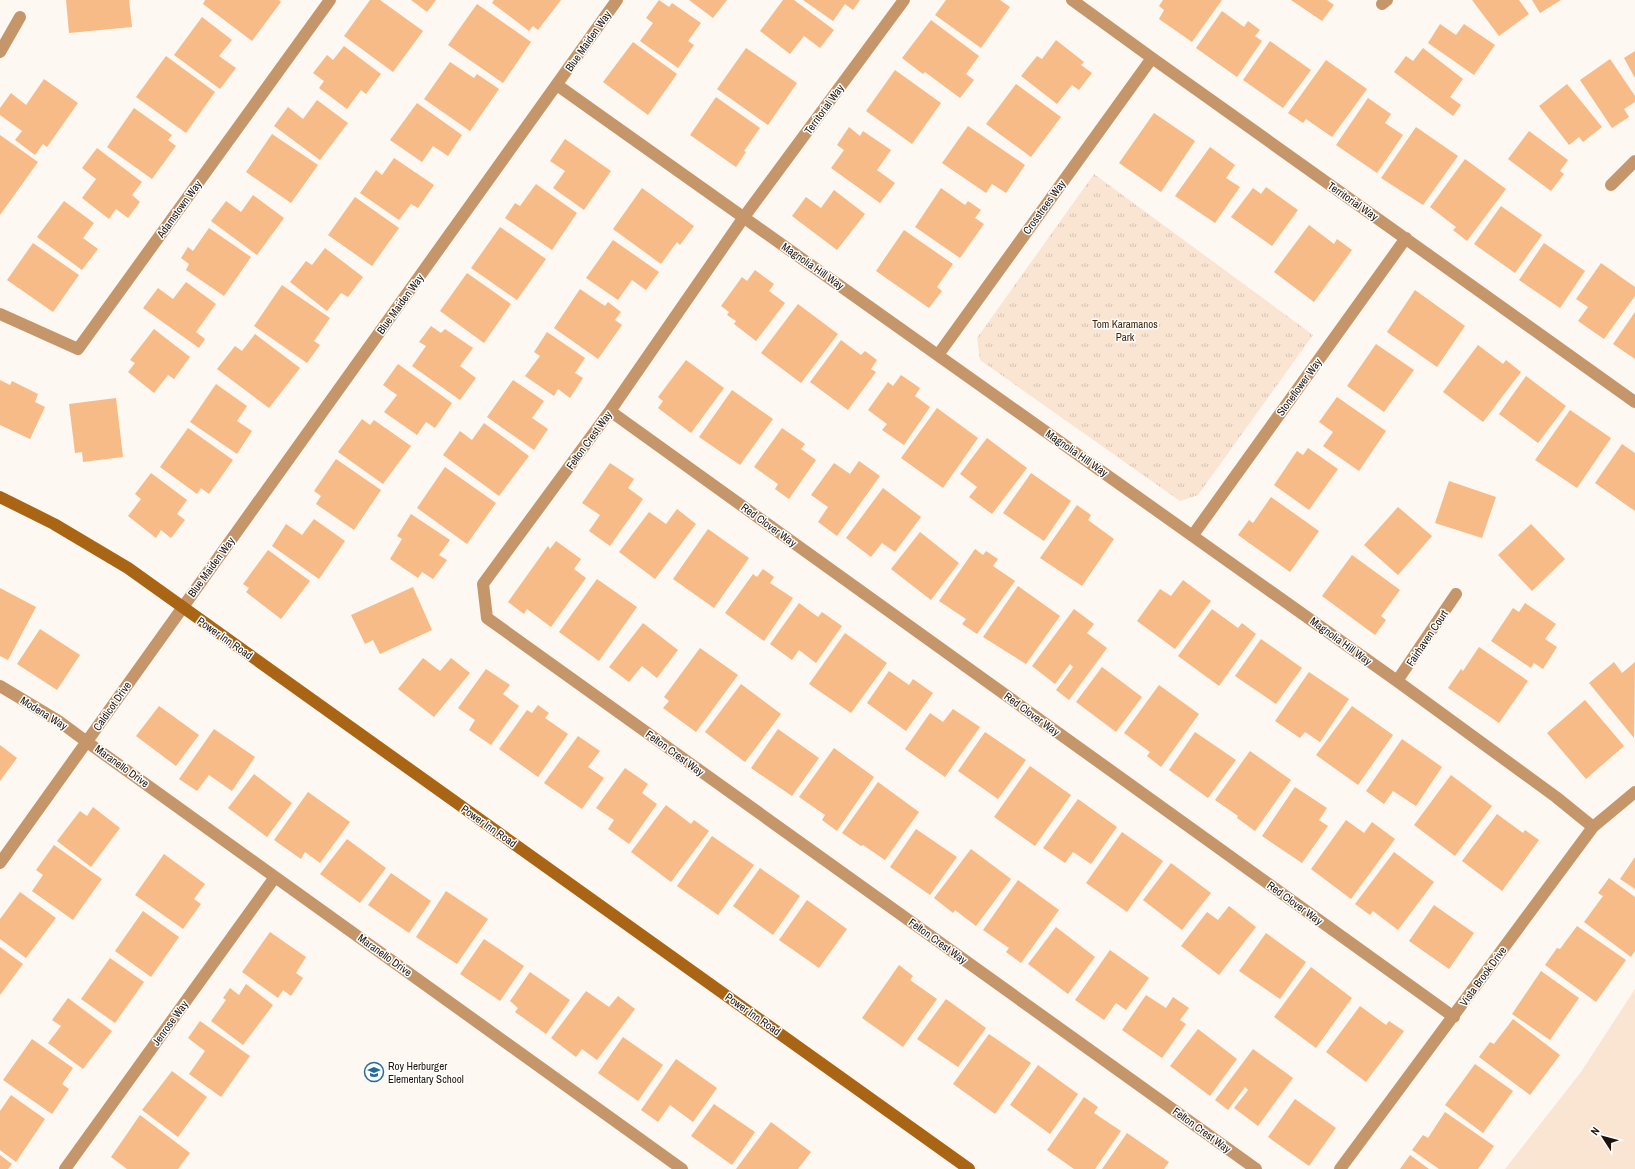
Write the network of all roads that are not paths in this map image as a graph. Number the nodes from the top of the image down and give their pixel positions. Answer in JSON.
{"nodes":[{"id":1,"x":330,"y":0,"type":"edge"},
{"id":2,"x":617,"y":0,"type":"edge"},
{"id":3,"x":904,"y":0,"type":"edge"},
{"id":4,"x":1072,"y":0,"type":"edge"},
{"id":5,"x":20,"y":17,"type":"dead end"},
{"id":6,"x":0,"y":52,"type":"edge"},
{"id":7,"x":1152,"y":58,"type":"junction"},
{"id":8,"x":557,"y":85,"type":"junction"},
{"id":9,"x":1635,"y":161,"type":"edge"},
{"id":10,"x":1611,"y":185,"type":"dead end"},
{"id":11,"x":744,"y":217,"type":"junction"},
{"id":12,"x":1406,"y":238,"type":"junction"},
{"id":13,"x":0,"y":314,"type":"edge"},
{"id":14,"x":938,"y":355,"type":"junction"},
{"id":15,"x":1635,"y":402,"type":"edge"},
{"id":16,"x":610,"y":411,"type":"junction"},
{"id":17,"x":0,"y":497,"type":"edge"},
{"id":18,"x":1193,"y":535,"type":"junction"},
{"id":19,"x":1456,"y":594,"type":"dead end"},
{"id":20,"x":182,"y":608,"type":"junction"},
{"id":21,"x":1397,"y":681,"type":"junction"},
{"id":22,"x":0,"y":686,"type":"edge"},
{"id":23,"x":87,"y":742,"type":"junction"},
{"id":24,"x":1635,"y":792,"type":"edge"},
{"id":25,"x":1593,"y":827,"type":"junction"},
{"id":26,"x":0,"y":863,"type":"edge"},
{"id":27,"x":275,"y":877,"type":"junction"},
{"id":28,"x":1454,"y":1017,"type":"junction"},
{"id":29,"x":65,"y":1169,"type":"edge"},
{"id":30,"x":682,"y":1169,"type":"edge"},
{"id":31,"x":969,"y":1169,"type":"edge"},
{"id":32,"x":1256,"y":1169,"type":"edge"},
{"id":33,"x":1340,"y":1169,"type":"edge"}],
"edges":[{"from":1,"to":13,"type":"street","name":"Adamstown Way"},
{"from":2,"to":8,"type":"street","name":"Blue Maiden Way"},
{"from":3,"to":11,"type":"street","name":"Territorial Way"},
{"from":4,"to":7,"type":"street","name":"Territorial Way"},
{"from":5,"to":6,"type":"street"},
{"from":7,"to":12,"type":"street","name":"Territorial Way"},
{"from":7,"to":14,"type":"street","name":"Crosstrees Way"},
{"from":8,"to":11,"type":"street","name":"Magnolia Hill Way"},
{"from":8,"to":20,"type":"street","name":"Blue Maiden Way"},
{"from":9,"to":10,"type":"street"},
{"from":11,"to":14,"type":"street","name":"Magnolia Hill Way"},
{"from":11,"to":16,"type":"street","name":"Felton Crest Way"},
{"from":12,"to":15,"type":"street","name":"Territorial Way"},
{"from":12,"to":18,"type":"street","name":"Stoneflower Way"},
{"from":14,"to":18,"type":"street","name":"Magnolia Hill Way"},
{"from":16,"to":28,"type":"street","name":"Red Clover Way"},
{"from":16,"to":32,"type":"street","name":"Felton Crest Way"},
{"from":17,"to":20,"type":"main road","name":"Power Inn Road"},
{"from":18,"to":21,"type":"street","name":"Magnolia Hill Way"},
{"from":19,"to":21,"type":"street","name":"Fairhaven Court"},
{"from":20,"to":23,"type":"street","name":"Caldicot Drive"},
{"from":20,"to":31,"type":"main road","name":"Power Inn Road"},
{"from":21,"to":25,"type":"street","name":"Magnolia Hill Way"},
{"from":22,"to":23,"type":"street","name":"Modena Way"},
{"from":23,"to":26,"type":"street","name":"Caldicot Drive"},
{"from":23,"to":27,"type":"street","name":"Maranello Drive"},
{"from":24,"to":25,"type":"street","name":"Vista Brook Drive"},
{"from":25,"to":28,"type":"street","name":"Vista Brook Drive"},
{"from":27,"to":29,"type":"street","name":"Jenrose Way"},
{"from":27,"to":30,"type":"street","name":"Maranello Drive"},
{"from":28,"to":33,"type":"street","name":"Vista Brook Drive"}]}
